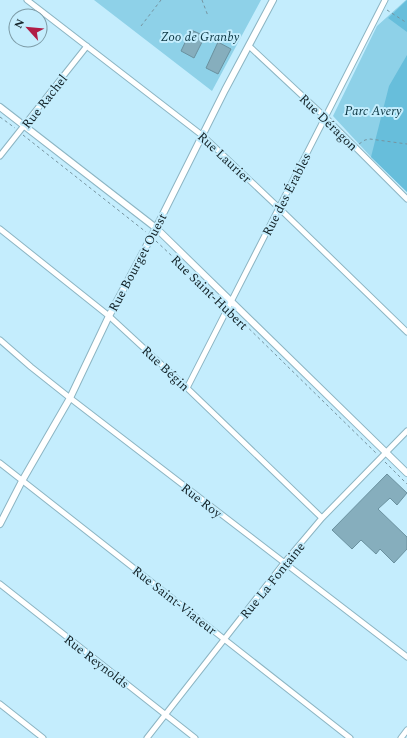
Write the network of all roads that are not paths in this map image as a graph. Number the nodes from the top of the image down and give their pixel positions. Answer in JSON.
{"nodes":[{"id":1,"x":28,"y":0,"type":"edge"},
{"id":2,"x":273,"y":0,"type":"edge"},
{"id":3,"x":385,"y":0,"type":"edge"},
{"id":4,"x":87,"y":46,"type":"junction"},
{"id":5,"x":249,"y":46,"type":"junction"},
{"id":6,"x":0,"y":107,"type":"edge"},
{"id":7,"x":325,"y":117,"type":"junction"},
{"id":8,"x":24,"y":126,"type":"junction"},
{"id":9,"x":202,"y":136,"type":"junction"},
{"id":10,"x":0,"y":156,"type":"edge"},
{"id":11,"x":407,"y":199,"type":"edge"},
{"id":12,"x":279,"y":208,"type":"junction"},
{"id":13,"x":156,"y":228,"type":"junction"},
{"id":14,"x":0,"y":229,"type":"edge"},
{"id":15,"x":231,"y":301,"type":"junction"},
{"id":16,"x":109,"y":316,"type":"junction"},
{"id":17,"x":407,"y":332,"type":"edge"},
{"id":18,"x":0,"y":340,"type":"edge"},
{"id":19,"x":187,"y":388,"type":"junction"},
{"id":20,"x":70,"y":398,"type":"junction"},
{"id":21,"x":407,"y":431,"type":"edge"},
{"id":22,"x":386,"y":452,"type":"junction"},
{"id":23,"x":0,"y":463,"type":"edge"},
{"id":24,"x":407,"y":473,"type":"edge"},
{"id":25,"x":22,"y":481,"type":"junction"},
{"id":26,"x":322,"y":518,"type":"junction"},
{"id":27,"x":0,"y":524,"type":"edge"},
{"id":28,"x":284,"y":562,"type":"junction"},
{"id":29,"x":0,"y":584,"type":"edge"},
{"id":30,"x":224,"y":639,"type":"junction"},
{"id":31,"x":407,"y":657,"type":"edge"},
{"id":32,"x":0,"y":704,"type":"edge"},
{"id":33,"x":165,"y":715,"type":"junction"},
{"id":34,"x":407,"y":730,"type":"edge"},
{"id":35,"x":43,"y":738,"type":"edge"},
{"id":36,"x":147,"y":738,"type":"edge"},
{"id":37,"x":195,"y":738,"type":"edge"},
{"id":38,"x":350,"y":738,"type":"edge"},
{"id":39,"x":401,"y":738,"type":"edge"}],
"edges":[{"from":1,"to":4,"type":"street","name":"Rue Laurier"},
{"from":2,"to":5,"type":"street","name":"Rue Bourget Ouest"},
{"from":3,"to":7,"type":"street","name":"Rue des Érables"},
{"from":4,"to":8,"type":"street","name":"Rue Rachel"},
{"from":4,"to":9,"type":"street","name":"Rue Laurier"},
{"from":5,"to":7,"type":"street","name":"Rue Déragon"},
{"from":5,"to":9,"type":"street","name":"Rue Bourget Ouest"},
{"from":6,"to":8,"type":"street","name":"Rue Saint-Hubert"},
{"from":7,"to":11,"type":"street","name":"Rue Déragon"},
{"from":7,"to":12,"type":"street","name":"Rue des Érables"},
{"from":8,"to":10,"type":"street","name":"Rue Rachel"},
{"from":8,"to":13,"type":"street","name":"Rue Saint-Hubert"},
{"from":9,"to":12,"type":"street","name":"Rue Laurier"},
{"from":9,"to":13,"type":"street","name":"Rue Bourget Ouest"},
{"from":12,"to":15,"type":"street","name":"Rue des Érables"},
{"from":12,"to":17,"type":"street","name":"Rue Laurier"},
{"from":13,"to":15,"type":"street","name":"Rue Saint-Hubert"},
{"from":13,"to":16,"type":"street","name":"Rue Bourget Ouest"},
{"from":14,"to":16,"type":"street","name":"Rue Bégin"},
{"from":15,"to":19,"type":"street","name":"Rue des Érables"},
{"from":15,"to":22,"type":"street","name":"Rue Saint-Hubert"},
{"from":16,"to":19,"type":"street","name":"Rue Bégin"},
{"from":16,"to":20,"type":"street","name":"Rue Bourget Ouest"},
{"from":18,"to":20,"type":"street","name":"Rue Roy"},
{"from":19,"to":26,"type":"street","name":"Rue Bégin"},
{"from":20,"to":25,"type":"street","name":"Rue Bourget Ouest"},
{"from":20,"to":28,"type":"street","name":"Rue Roy"},
{"from":21,"to":22,"type":"street","name":"Rue La Fontaine"},
{"from":22,"to":24,"type":"street","name":"Rue Saint-Hubert"},
{"from":22,"to":26,"type":"street","name":"Rue La Fontaine"},
{"from":23,"to":25,"type":"street","name":"Rue Saint-Viateur"},
{"from":25,"to":27,"type":"street","name":"Rue Bourget Ouest"},
{"from":25,"to":30,"type":"street","name":"Rue Saint-Viateur"},
{"from":26,"to":28,"type":"street","name":"Rue La Fontaine"},
{"from":28,"to":30,"type":"street","name":"Rue La Fontaine"},
{"from":28,"to":31,"type":"street","name":"Rue Roy"},
{"from":29,"to":33,"type":"street","name":"Rue Reynolds"},
{"from":30,"to":33,"type":"street","name":"Rue La Fontaine"},
{"from":30,"to":38,"type":"street","name":"Rue Saint-Viateur"},
{"from":32,"to":35,"type":"street"},
{"from":33,"to":36,"type":"street","name":"Rue La Fontaine"},
{"from":33,"to":37,"type":"street","name":"Rue Reynolds"},
{"from":34,"to":39,"type":"street"}]}
